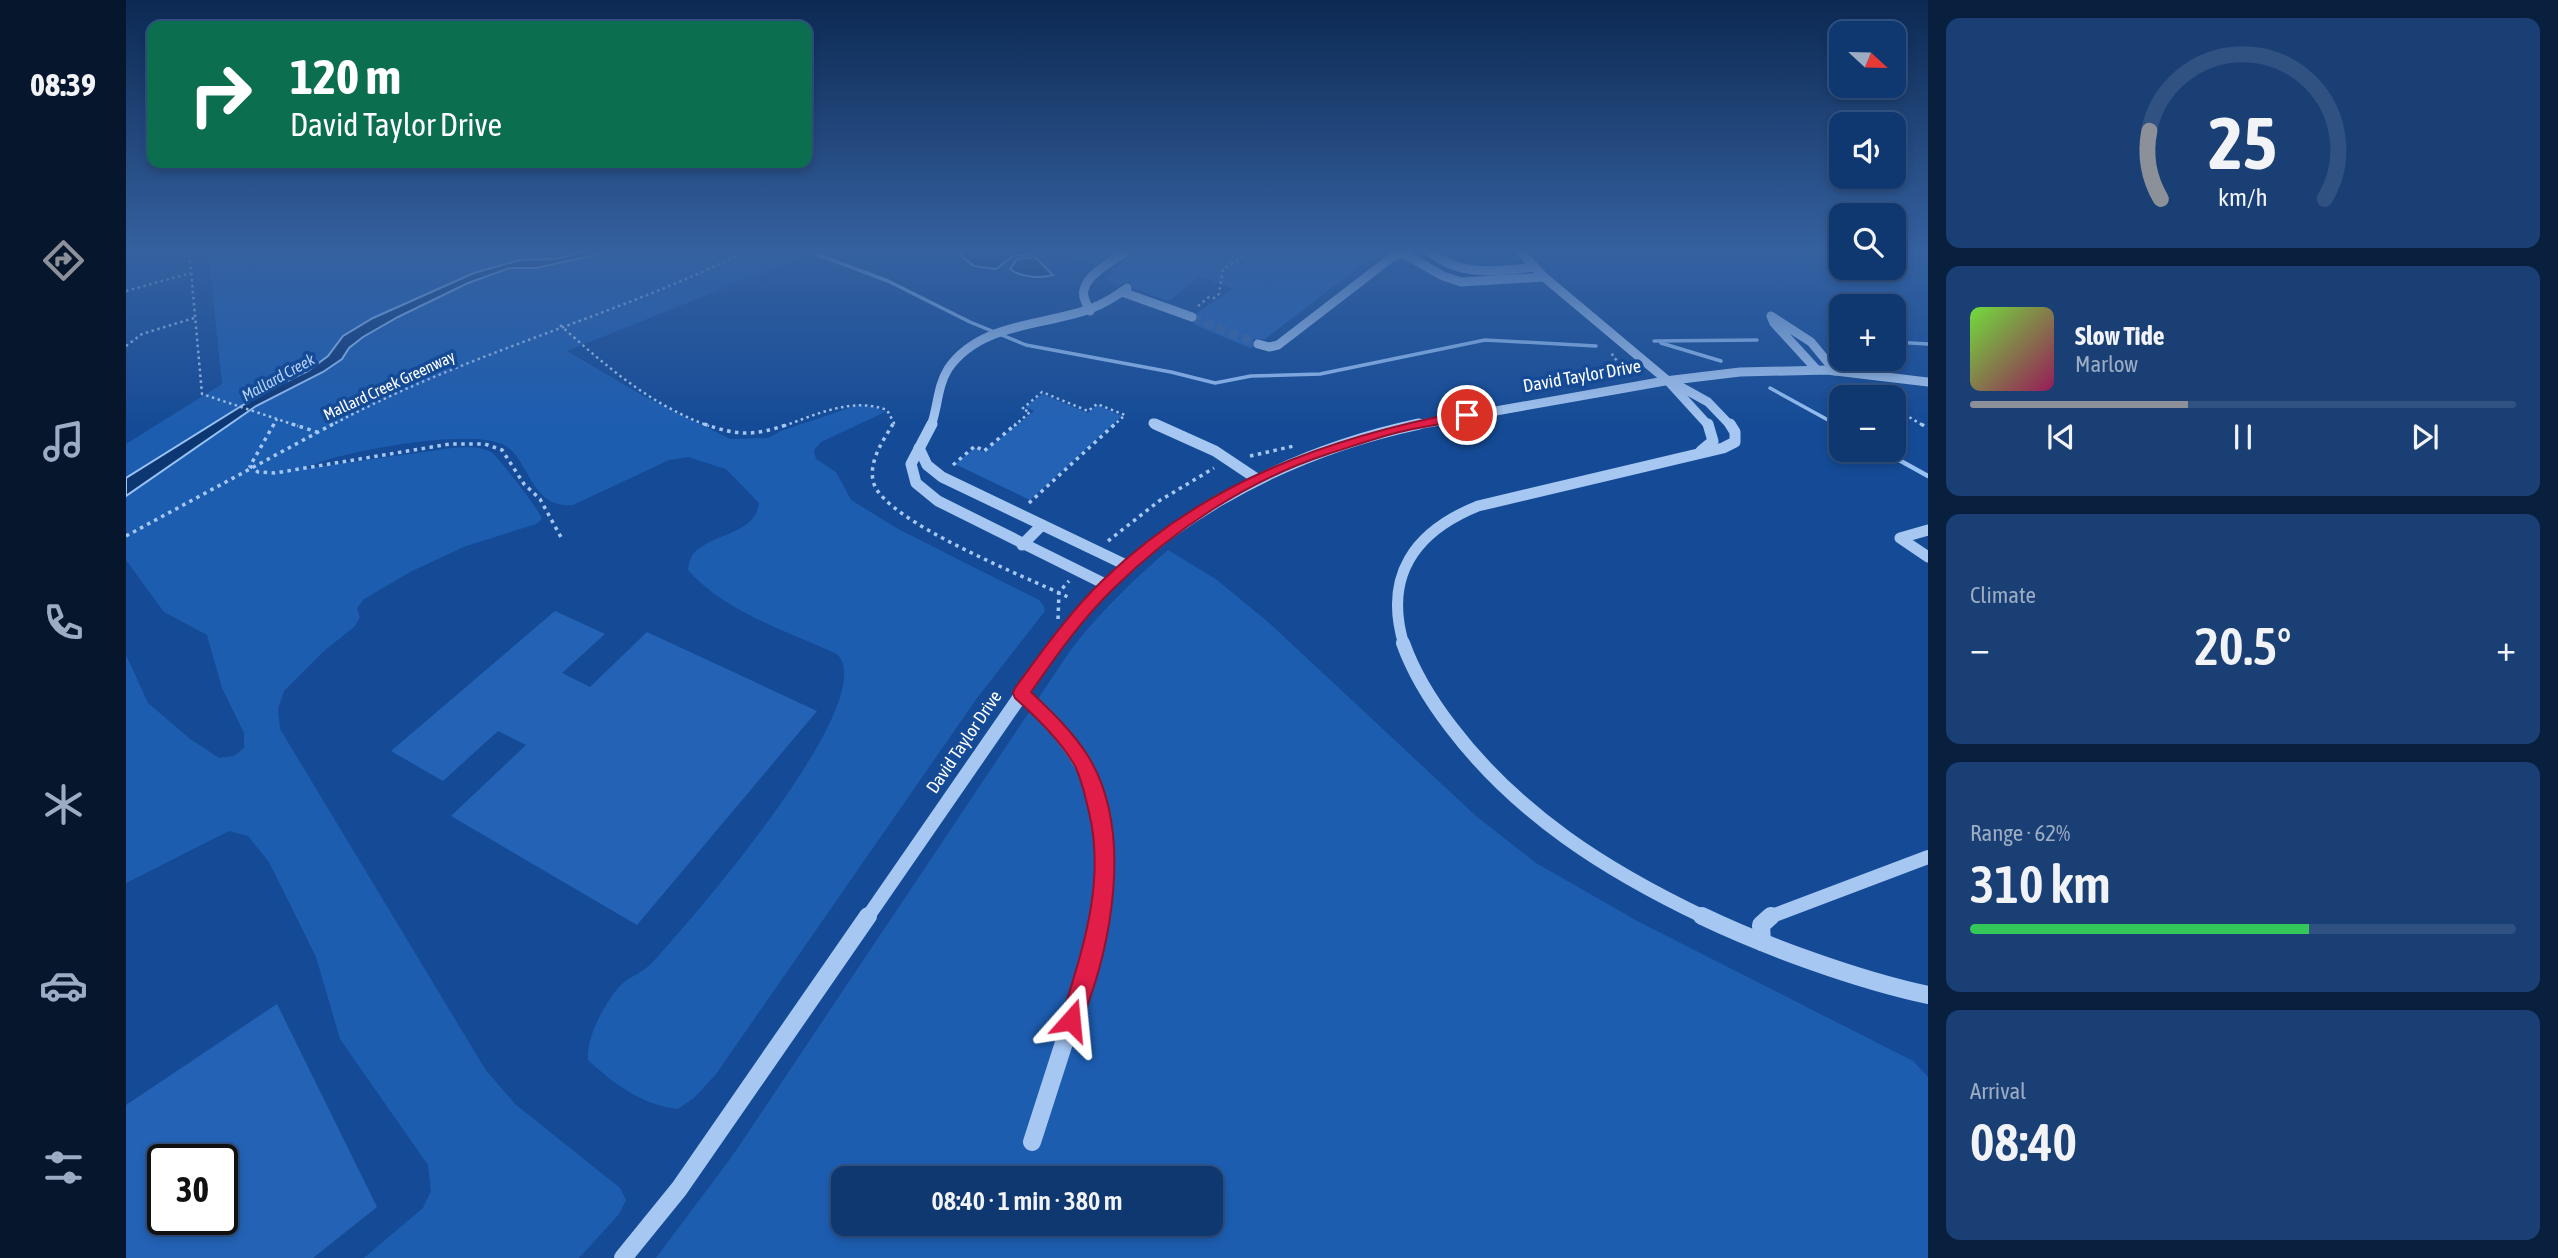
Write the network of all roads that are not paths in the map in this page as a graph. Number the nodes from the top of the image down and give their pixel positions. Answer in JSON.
{"nodes":[{"id":1,"x":1089,"y":308,"type":"edge"},
{"id":2,"x":1095,"y":308,"type":"edge"},
{"id":3,"x":1169,"y":308,"type":"edge"},
{"id":4,"x":1327,"y":308,"type":"edge"},
{"id":5,"x":1581,"y":308,"type":"edge"},
{"id":6,"x":1090,"y":311,"type":"junction"},
{"id":7,"x":1192,"y":317,"type":"tunnel mouth"},
{"id":8,"x":1258,"y":344,"type":"tunnel mouth"},
{"id":9,"x":1829,"y":364,"type":"edge"},
{"id":10,"x":1817,"y":370,"type":"junction"},
{"id":11,"x":1829,"y":371,"type":"edge"},
{"id":12,"x":1835,"y":371,"type":"edge"},
{"id":13,"x":1668,"y":381,"type":"junction"},
{"id":14,"x":1928,"y":382,"type":"edge"},
{"id":15,"x":1153,"y":423,"type":"dead end"},
{"id":16,"x":919,"y":448,"type":"junction"},
{"id":17,"x":1697,"y":452,"type":"junction"},
{"id":18,"x":1257,"y":479,"type":"junction"},
{"id":19,"x":1042,"y":525,"type":"junction"},
{"id":20,"x":1928,"y":530,"type":"edge"},
{"id":21,"x":1022,"y":545,"type":"junction"},
{"id":22,"x":1928,"y":558,"type":"edge"},
{"id":23,"x":1128,"y":566,"type":"junction"},
{"id":24,"x":1107,"y":585,"type":"junction"},
{"id":25,"x":1021,"y":693,"type":"junction"},
{"id":26,"x":1928,"y":857,"type":"edge"},
{"id":27,"x":1762,"y":942,"type":"junction"},
{"id":28,"x":1928,"y":995,"type":"edge"},
{"id":29,"x":1032,"y":1142,"type":"dead end"},
{"id":30,"x":623,"y":1258,"type":"edge"}],
"edges":[{"from":1,"to":6,"type":"street"},
{"from":2,"to":6,"type":"street"},
{"from":3,"to":7,"type":"street"},
{"from":4,"to":8,"type":"street"},
{"from":5,"to":13,"type":"street"},
{"from":6,"to":16,"type":"street"},
{"from":9,"to":10,"type":"lane"},
{"from":10,"to":11,"type":"street","name":"David Taylor Drive"},
{"from":10,"to":13,"type":"street","name":"David Taylor Drive"},
{"from":12,"to":14,"type":"street","name":"David Taylor Drive"},
{"from":13,"to":17,"type":"street"},
{"from":13,"to":17,"type":"street"},
{"from":13,"to":18,"type":"street","name":"David Taylor Drive"},
{"from":15,"to":18,"type":"street"},
{"from":16,"to":19,"type":"street"},
{"from":16,"to":21,"type":"lane"},
{"from":17,"to":27,"type":"street"},
{"from":18,"to":23,"type":"street","name":"David Taylor Drive"},
{"from":19,"to":21,"type":"street"},
{"from":19,"to":23,"type":"street"},
{"from":20,"to":22,"type":"street"},
{"from":21,"to":24,"type":"lane"},
{"from":23,"to":24,"type":"street","name":"David Taylor Drive"},
{"from":24,"to":25,"type":"street","name":"David Taylor Drive"},
{"from":25,"to":29,"type":"street"},
{"from":25,"to":30,"type":"street","name":"David Taylor Drive"},
{"from":26,"to":27,"type":"street"},
{"from":27,"to":28,"type":"street"}]}
